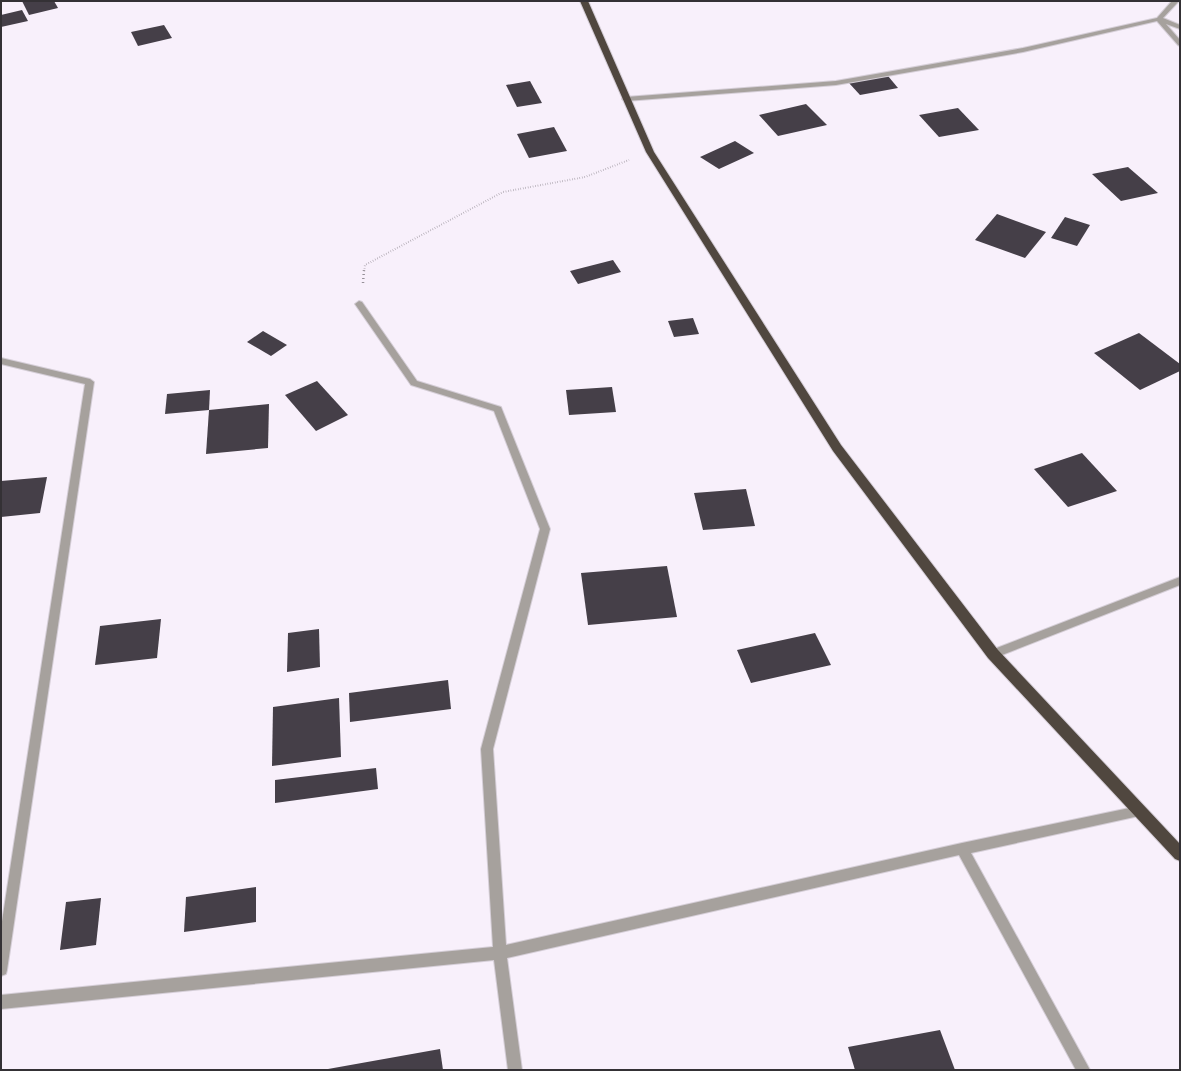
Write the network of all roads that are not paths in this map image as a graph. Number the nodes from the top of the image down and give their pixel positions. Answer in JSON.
{"nodes":[{"id":1,"x":584,"y":1,"type":"edge"},
{"id":2,"x":1176,"y":1,"type":"edge"},
{"id":3,"x":1159,"y":19,"type":"junction"},
{"id":4,"x":1180,"y":27,"type":"edge"},
{"id":5,"x":1180,"y":44,"type":"edge"},
{"id":6,"x":626,"y":99,"type":"junction"},
{"id":7,"x":359,"y":304,"type":"road end"},
{"id":8,"x":1,"y":361,"type":"edge"},
{"id":9,"x":1180,"y":581,"type":"edge"},
{"id":10,"x":993,"y":654,"type":"junction"},
{"id":11,"x":1139,"y":811,"type":"junction"},
{"id":12,"x":962,"y":849,"type":"junction"},
{"id":13,"x":1180,"y":854,"type":"edge"},
{"id":14,"x":500,"y":953,"type":"junction"},
{"id":15,"x":1,"y":970,"type":"edge"},
{"id":16,"x":1,"y":1002,"type":"edge"},
{"id":17,"x":515,"y":1070,"type":"edge"},
{"id":18,"x":1083,"y":1070,"type":"edge"}],
"edges":[{"from":1,"to":6,"type":"highway"},
{"from":2,"to":3,"type":"street"},
{"from":3,"to":4,"type":"street"},
{"from":3,"to":5,"type":"street"},
{"from":3,"to":6,"type":"street"},
{"from":6,"to":10,"type":"highway"},
{"from":7,"to":14,"type":"street"},
{"from":8,"to":15,"type":"street"},
{"from":9,"to":10,"type":"street"},
{"from":10,"to":11,"type":"highway"},
{"from":11,"to":12,"type":"street"},
{"from":11,"to":13,"type":"highway"},
{"from":12,"to":14,"type":"street"},
{"from":12,"to":18,"type":"street"},
{"from":14,"to":16,"type":"street"},
{"from":14,"to":17,"type":"street"}]}
